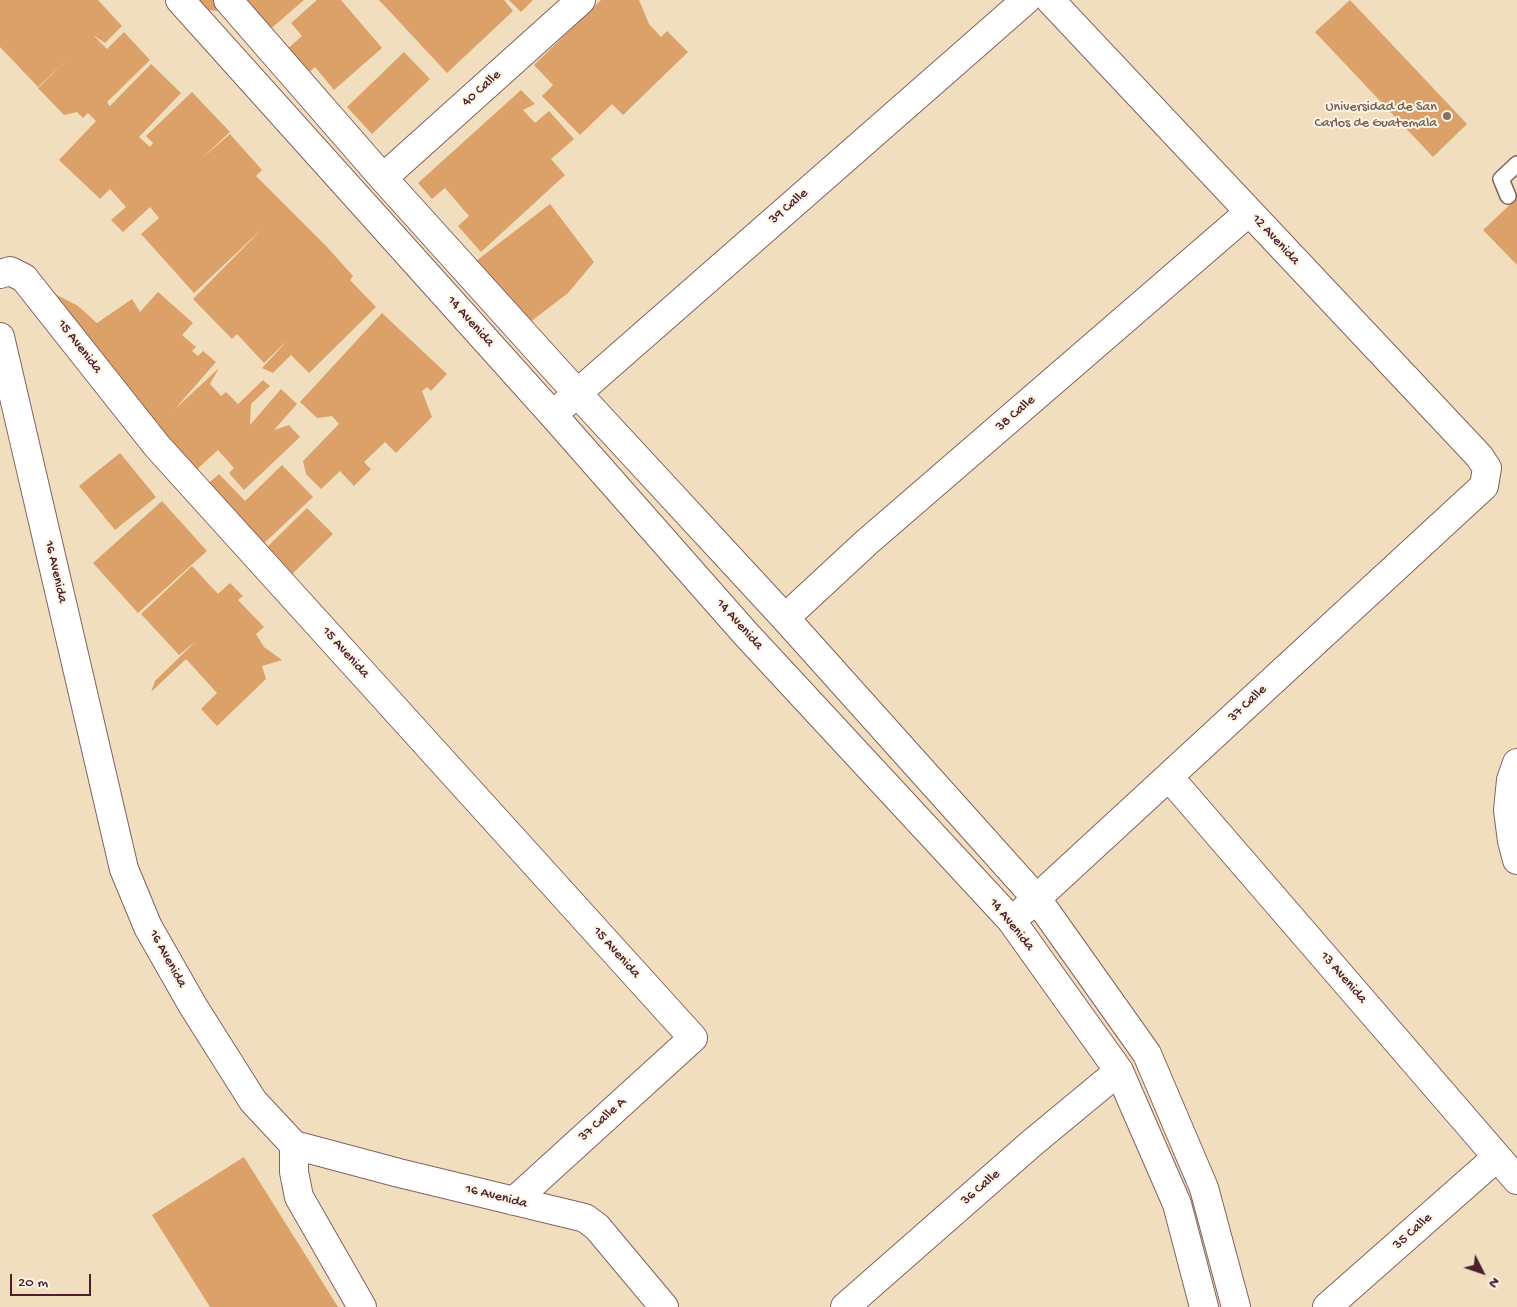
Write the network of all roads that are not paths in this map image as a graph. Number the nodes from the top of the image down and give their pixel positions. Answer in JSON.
{"nodes":[{"id":1,"x":180,"y":0,"type":"edge"},
{"id":2,"x":228,"y":0,"type":"edge"},
{"id":3,"x":581,"y":0,"type":"edge"},
{"id":4,"x":1026,"y":0,"type":"edge"},
{"id":5,"x":1050,"y":0,"type":"edge"},
{"id":6,"x":1517,"y":164,"type":"edge"},
{"id":7,"x":382,"y":178,"type":"junction"},
{"id":8,"x":1508,"y":196,"type":"dead end"},
{"id":9,"x":1249,"y":212,"type":"junction"},
{"id":10,"x":0,"y":274,"type":"edge"},
{"id":11,"x":0,"y":338,"type":"edge"},
{"id":12,"x":577,"y":393,"type":"junction"},
{"id":13,"x":553,"y":415,"type":"junction"},
{"id":14,"x":1484,"y":486,"type":"joint"},
{"id":15,"x":785,"y":618,"type":"junction"},
{"id":16,"x":1517,"y":763,"type":"edge"},
{"id":17,"x":1169,"y":777,"type":"junction"},
{"id":18,"x":1517,"y":860,"type":"edge"},
{"id":19,"x":1037,"y":899,"type":"junction"},
{"id":20,"x":1011,"y":920,"type":"junction"},
{"id":21,"x":693,"y":1038,"type":"joint"},
{"id":22,"x":1119,"y":1071,"type":"junction"},
{"id":23,"x":294,"y":1145,"type":"junction"},
{"id":24,"x":1497,"y":1157,"type":"junction"},
{"id":25,"x":1517,"y":1180,"type":"edge"},
{"id":26,"x":514,"y":1201,"type":"junction"},
{"id":27,"x":362,"y":1307,"type":"edge"},
{"id":28,"x":664,"y":1307,"type":"edge"},
{"id":29,"x":845,"y":1307,"type":"edge"},
{"id":30,"x":1204,"y":1307,"type":"edge"},
{"id":31,"x":1236,"y":1307,"type":"edge"},
{"id":32,"x":1327,"y":1307,"type":"edge"}],
"edges":[{"from":1,"to":13,"type":"street","name":"14 Avenida"},
{"from":2,"to":7,"type":"street"},
{"from":3,"to":7,"type":"street","name":"40 Calle"},
{"from":4,"to":12,"type":"street","name":"39 Calle"},
{"from":5,"to":9,"type":"street","name":"12 Avenida"},
{"from":6,"to":8,"type":"lane"},
{"from":7,"to":12,"type":"street"},
{"from":9,"to":14,"type":"street","name":"12 Avenida"},
{"from":9,"to":15,"type":"street","name":"38 Calle"},
{"from":10,"to":21,"type":"street","name":"15 Avenida"},
{"from":11,"to":23,"type":"street","name":"16 Avenida"},
{"from":12,"to":13,"type":"street","name":"39 Calle"},
{"from":12,"to":15,"type":"street"},
{"from":13,"to":20,"type":"street","name":"14 Avenida"},
{"from":14,"to":17,"type":"street","name":"37 Calle"},
{"from":15,"to":19,"type":"street"},
{"from":16,"to":18,"type":"street"},
{"from":17,"to":19,"type":"street","name":"37 Calle"},
{"from":17,"to":24,"type":"street","name":"13 Avenida"},
{"from":19,"to":20,"type":"street","name":"37 Calle"},
{"from":19,"to":31,"type":"street"},
{"from":20,"to":22,"type":"street","name":"14 Avenida"},
{"from":21,"to":26,"type":"street","name":"37 Calle A"},
{"from":22,"to":29,"type":"street","name":"36 Calle"},
{"from":22,"to":30,"type":"street","name":"14 Avenida"},
{"from":23,"to":26,"type":"street","name":"16 Avenida"},
{"from":23,"to":27,"type":"street"},
{"from":24,"to":25,"type":"street","name":"13 Avenida"},
{"from":24,"to":32,"type":"street","name":"35 Calle"},
{"from":26,"to":28,"type":"street","name":"16 Avenida"}]}
